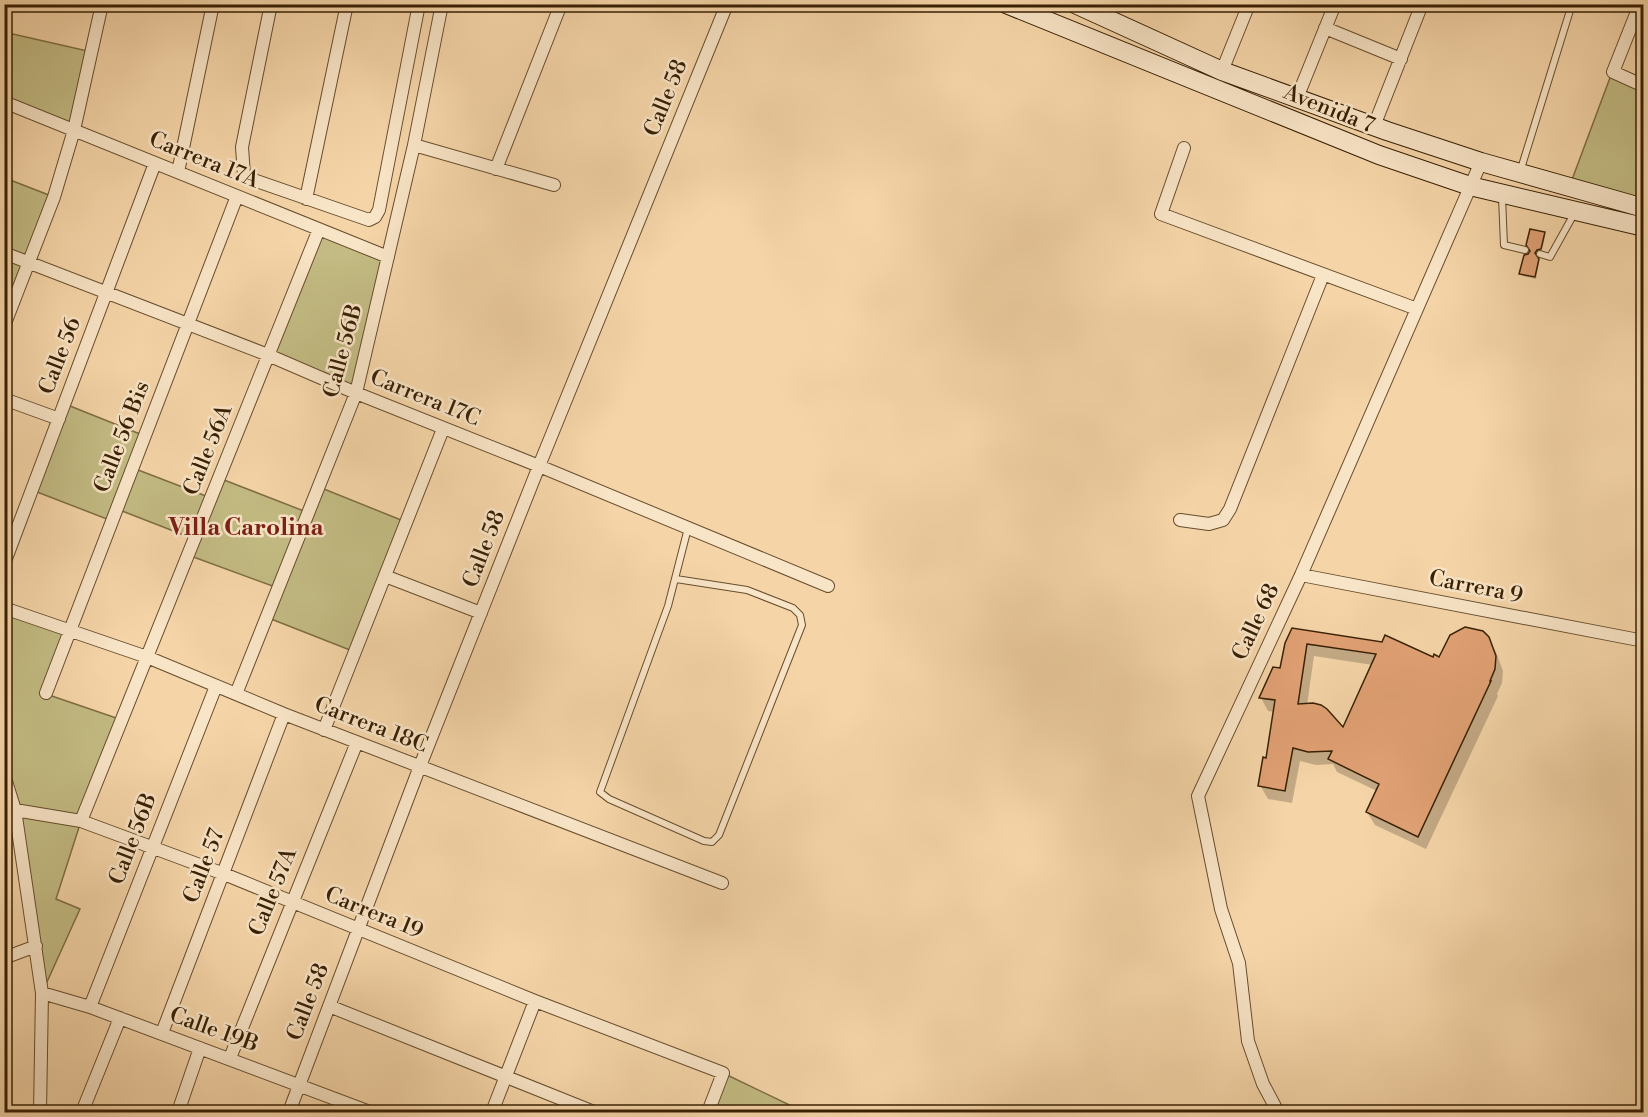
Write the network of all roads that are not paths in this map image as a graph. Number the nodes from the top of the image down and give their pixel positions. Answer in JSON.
{"nodes":[{"id":1,"x":102,"y":4,"type":"edge"},
{"id":2,"x":213,"y":4,"type":"edge"},
{"id":3,"x":271,"y":4,"type":"edge"},
{"id":4,"x":347,"y":4,"type":"edge"},
{"id":5,"x":419,"y":4,"type":"edge"},
{"id":6,"x":442,"y":4,"type":"edge"},
{"id":7,"x":561,"y":4,"type":"edge"},
{"id":8,"x":727,"y":4,"type":"edge"},
{"id":9,"x":1006,"y":4,"type":"edge"},
{"id":10,"x":1075,"y":4,"type":"edge"},
{"id":11,"x":1249,"y":4,"type":"edge"},
{"id":12,"x":1335,"y":4,"type":"edge"},
{"id":13,"x":1422,"y":4,"type":"edge"},
{"id":14,"x":1572,"y":4,"type":"edge"},
{"id":15,"x":1640,"y":4,"type":"edge"},
{"id":16,"x":1104,"y":10,"type":"edge"},
{"id":17,"x":1325,"y":28,"type":"junction"},
{"id":18,"x":1092,"y":40,"type":"junction"},
{"id":19,"x":1401,"y":59,"type":"junction"},
{"id":20,"x":1222,"y":70,"type":"junction"},
{"id":21,"x":1644,"y":86,"type":"edge"},
{"id":22,"x":1297,"y":98,"type":"junction"},
{"id":23,"x":4,"y":102,"type":"edge"},
{"id":24,"x":1374,"y":126,"type":"junction"},
{"id":25,"x":74,"y":130,"type":"junction"},
{"id":26,"x":414,"y":145,"type":"junction"},
{"id":27,"x":1184,"y":148,"type":"dead end"},
{"id":28,"x":1481,"y":162,"type":"junction"},
{"id":29,"x":155,"y":163,"type":"junction"},
{"id":30,"x":496,"y":169,"type":"junction"},
{"id":31,"x":178,"y":172,"type":"junction"},
{"id":32,"x":1520,"y":173,"type":"junction"},
{"id":33,"x":554,"y":185,"type":"dead end"},
{"id":34,"x":1470,"y":186,"type":"junction"},
{"id":35,"x":1502,"y":194,"type":"junction"},
{"id":36,"x":237,"y":196,"type":"junction"},
{"id":37,"x":306,"y":199,"type":"junction"},
{"id":38,"x":1644,"y":208,"type":"edge"},
{"id":39,"x":1575,"y":211,"type":"junction"},
{"id":40,"x":1644,"y":227,"type":"edge"},
{"id":41,"x":319,"y":229,"type":"junction"},
{"id":42,"x":1525,"y":250,"type":"dead end"},
{"id":43,"x":4,"y":253,"type":"edge"},
{"id":44,"x":1540,"y":254,"type":"dead end"},
{"id":45,"x":388,"y":257,"type":"junction"},
{"id":46,"x":30,"y":262,"type":"junction"},
{"id":47,"x":1323,"y":275,"type":"junction"},
{"id":48,"x":107,"y":292,"type":"junction"},
{"id":49,"x":1417,"y":309,"type":"junction"},
{"id":50,"x":188,"y":324,"type":"junction"},
{"id":51,"x":4,"y":326,"type":"edge"},
{"id":52,"x":268,"y":355,"type":"junction"},
{"id":53,"x":356,"y":393,"type":"junction"},
{"id":54,"x":4,"y":399,"type":"edge"},
{"id":55,"x":59,"y":418,"type":"junction"},
{"id":56,"x":443,"y":429,"type":"junction"},
{"id":57,"x":539,"y":466,"type":"junction"},
{"id":58,"x":1179,"y":520,"type":"dead end"},
{"id":59,"x":688,"y":528,"type":"junction"},
{"id":60,"x":4,"y":564,"type":"edge"},
{"id":61,"x":1301,"y":575,"type":"junction"},
{"id":62,"x":385,"y":576,"type":"junction"},
{"id":63,"x":676,"y":579,"type":"junction"},
{"id":64,"x":828,"y":586,"type":"dead end"},
{"id":65,"x":4,"y":608,"type":"edge"},
{"id":66,"x":481,"y":613,"type":"junction"},
{"id":67,"x":70,"y":631,"type":"junction"},
{"id":68,"x":1644,"y":641,"type":"edge"},
{"id":69,"x":147,"y":657,"type":"junction"},
{"id":70,"x":216,"y":686,"type":"junction"},
{"id":71,"x":46,"y":693,"type":"dead end"},
{"id":72,"x":236,"y":694,"type":"junction"},
{"id":73,"x":284,"y":714,"type":"junction"},
{"id":74,"x":324,"y":730,"type":"junction"},
{"id":75,"x":357,"y":742,"type":"junction"},
{"id":76,"x":420,"y":766,"type":"junction"},
{"id":77,"x":4,"y":776,"type":"edge"},
{"id":78,"x":10,"y":811,"type":"edge"},
{"id":79,"x":81,"y":821,"type":"junction"},
{"id":80,"x":152,"y":847,"type":"junction"},
{"id":81,"x":224,"y":874,"type":"junction"},
{"id":82,"x":722,"y":883,"type":"dead end"},
{"id":83,"x":292,"y":902,"type":"junction"},
{"id":84,"x":358,"y":928,"type":"junction"},
{"id":85,"x":36,"y":946,"type":"junction"},
{"id":86,"x":4,"y":958,"type":"edge"},
{"id":87,"x":42,"y":993,"type":"junction"},
{"id":88,"x":536,"y":1000,"type":"junction"},
{"id":89,"x":329,"y":1006,"type":"junction"},
{"id":90,"x":90,"y":1007,"type":"junction"},
{"id":91,"x":120,"y":1018,"type":"junction"},
{"id":92,"x":162,"y":1033,"type":"junction"},
{"id":93,"x":200,"y":1048,"type":"junction"},
{"id":94,"x":230,"y":1058,"type":"junction"},
{"id":95,"x":507,"y":1078,"type":"junction"},
{"id":96,"x":299,"y":1084,"type":"junction"},
{"id":97,"x":40,"y":1113,"type":"edge"},
{"id":98,"x":82,"y":1113,"type":"edge"},
{"id":99,"x":178,"y":1113,"type":"edge"},
{"id":100,"x":289,"y":1113,"type":"edge"},
{"id":101,"x":370,"y":1113,"type":"edge"},
{"id":102,"x":492,"y":1113,"type":"edge"},
{"id":103,"x":594,"y":1113,"type":"edge"},
{"id":104,"x":708,"y":1113,"type":"edge"},
{"id":105,"x":1278,"y":1113,"type":"edge"}],
"edges":[{"from":1,"to":25,"type":"street"},
{"from":2,"to":31,"type":"street"},
{"from":3,"to":37,"type":"street"},
{"from":4,"to":37,"type":"street"},
{"from":5,"to":37,"type":"street"},
{"from":6,"to":26,"type":"street","name":"Calle 56B"},
{"from":7,"to":30,"type":"street"},
{"from":8,"to":57,"type":"street","name":"Calle 58"},
{"from":9,"to":18,"type":"main road","name":"Avenida 7"},
{"from":10,"to":16,"type":"main road","name":"Avenida 7"},
{"from":11,"to":20,"type":"street"},
{"from":12,"to":17,"type":"street"},
{"from":13,"to":19,"type":"street"},
{"from":14,"to":32,"type":"lane"},
{"from":15,"to":21,"type":"street"},
{"from":16,"to":18,"type":"main road"},
{"from":16,"to":20,"type":"main road","name":"Avenida 7"},
{"from":17,"to":19,"type":"street"},
{"from":17,"to":22,"type":"street"},
{"from":18,"to":34,"type":"main road","name":"Avenida 7"},
{"from":19,"to":24,"type":"street"},
{"from":20,"to":22,"type":"main road","name":"Avenida 7"},
{"from":22,"to":24,"type":"main road","name":"Avenida 7"},
{"from":23,"to":25,"type":"street","name":"Carrera 17A"},
{"from":24,"to":28,"type":"main road","name":"Avenida 7"},
{"from":25,"to":29,"type":"street","name":"Carrera 17A"},
{"from":25,"to":46,"type":"street"},
{"from":26,"to":30,"type":"street"},
{"from":26,"to":45,"type":"street","name":"Calle 56B"},
{"from":27,"to":47,"type":"street"},
{"from":28,"to":32,"type":"main road","name":"Avenida 7"},
{"from":28,"to":34,"type":"street","name":"Calle 68"},
{"from":29,"to":31,"type":"street","name":"Carrera 17A"},
{"from":29,"to":48,"type":"street","name":"Calle 56"},
{"from":30,"to":33,"type":"street"},
{"from":31,"to":36,"type":"street","name":"Carrera 17A"},
{"from":32,"to":38,"type":"main road","name":"Avenida 7"},
{"from":34,"to":35,"type":"main road","name":"Avenida 7"},
{"from":34,"to":49,"type":"street","name":"Calle 68"},
{"from":35,"to":39,"type":"main road","name":"Avenida 7"},
{"from":35,"to":42,"type":"lane"},
{"from":36,"to":41,"type":"street","name":"Carrera 17A"},
{"from":36,"to":50,"type":"street","name":"Calle 56 Bis"},
{"from":39,"to":40,"type":"main road","name":"Avenida 7"},
{"from":39,"to":44,"type":"lane"},
{"from":41,"to":45,"type":"street","name":"Carrera 17A"},
{"from":41,"to":52,"type":"street","name":"Calle 56A"},
{"from":43,"to":46,"type":"street","name":"Carrera 17C"},
{"from":45,"to":53,"type":"street","name":"Calle 56B"},
{"from":46,"to":48,"type":"street","name":"Carrera 17C"},
{"from":46,"to":51,"type":"street"},
{"from":47,"to":49,"type":"street"},
{"from":47,"to":58,"type":"street"},
{"from":48,"to":50,"type":"street","name":"Carrera 17C"},
{"from":48,"to":55,"type":"street","name":"Calle 56"},
{"from":49,"to":61,"type":"street","name":"Calle 68"},
{"from":50,"to":52,"type":"street","name":"Carrera 17C"},
{"from":50,"to":67,"type":"street","name":"Calle 56 Bis"},
{"from":52,"to":53,"type":"street","name":"Carrera 17C"},
{"from":52,"to":69,"type":"street","name":"Calle 56A"},
{"from":53,"to":56,"type":"street","name":"Carrera 17C"},
{"from":53,"to":72,"type":"street","name":"Calle 56B"},
{"from":54,"to":55,"type":"street"},
{"from":55,"to":60,"type":"street","name":"Calle 56"},
{"from":56,"to":57,"type":"street","name":"Carrera 17C"},
{"from":56,"to":62,"type":"street"},
{"from":57,"to":59,"type":"street","name":"Carrera 17C"},
{"from":57,"to":66,"type":"street","name":"Calle 58"},
{"from":59,"to":63,"type":"lane"},
{"from":59,"to":64,"type":"street","name":"Carrera 17C"},
{"from":61,"to":68,"type":"street","name":"Carrera 9"},
{"from":61,"to":105,"type":"street","name":"Calle 68"},
{"from":62,"to":66,"type":"street"},
{"from":62,"to":74,"type":"street"},
{"from":63,"to":63,"type":"lane"},
{"from":65,"to":67,"type":"street","name":"Carrera 18C"},
{"from":66,"to":76,"type":"street","name":"Calle 58"},
{"from":67,"to":69,"type":"street","name":"Carrera 18C"},
{"from":67,"to":71,"type":"street","name":"Calle 56 Bis"},
{"from":69,"to":70,"type":"street","name":"Carrera 18C"},
{"from":69,"to":79,"type":"street","name":"Calle 56A"},
{"from":70,"to":72,"type":"street","name":"Carrera 18C"},
{"from":70,"to":80,"type":"street","name":"Calle 56B"},
{"from":72,"to":73,"type":"street","name":"Carrera 18C"},
{"from":73,"to":74,"type":"street","name":"Carrera 18C"},
{"from":73,"to":81,"type":"street","name":"Calle 57"},
{"from":74,"to":75,"type":"street","name":"Carrera 18C"},
{"from":75,"to":76,"type":"street","name":"Carrera 18C"},
{"from":75,"to":83,"type":"street","name":"Calle 57A"},
{"from":76,"to":82,"type":"street","name":"Carrera 18C"},
{"from":76,"to":84,"type":"street","name":"Calle 58"},
{"from":77,"to":78,"type":"street"},
{"from":78,"to":79,"type":"street","name":"Carrera 19"},
{"from":78,"to":85,"type":"street"},
{"from":79,"to":80,"type":"street","name":"Carrera 19"},
{"from":80,"to":81,"type":"street","name":"Carrera 19"},
{"from":80,"to":90,"type":"street","name":"Calle 56B"},
{"from":81,"to":83,"type":"street","name":"Carrera 19"},
{"from":81,"to":92,"type":"street","name":"Calle 57"},
{"from":83,"to":84,"type":"street","name":"Carrera 19"},
{"from":83,"to":94,"type":"street","name":"Calle 57A"},
{"from":84,"to":88,"type":"street","name":"Carrera 19"},
{"from":84,"to":89,"type":"street","name":"Calle 58"},
{"from":85,"to":86,"type":"street"},
{"from":85,"to":87,"type":"street"},
{"from":87,"to":90,"type":"street","name":"Calle 19B"},
{"from":87,"to":97,"type":"street"},
{"from":88,"to":95,"type":"street"},
{"from":88,"to":104,"type":"street","name":"Carrera 19"},
{"from":89,"to":95,"type":"street"},
{"from":89,"to":96,"type":"street","name":"Calle 58"},
{"from":90,"to":91,"type":"street","name":"Calle 19B"},
{"from":91,"to":92,"type":"street","name":"Calle 19B"},
{"from":91,"to":98,"type":"street"},
{"from":92,"to":93,"type":"street","name":"Calle 19B"},
{"from":93,"to":94,"type":"street","name":"Calle 19B"},
{"from":93,"to":99,"type":"street"},
{"from":94,"to":96,"type":"street","name":"Calle 19B"},
{"from":95,"to":102,"type":"street"},
{"from":95,"to":103,"type":"street"},
{"from":96,"to":100,"type":"street","name":"Calle 58"},
{"from":96,"to":101,"type":"street","name":"Calle 19B"}]}
